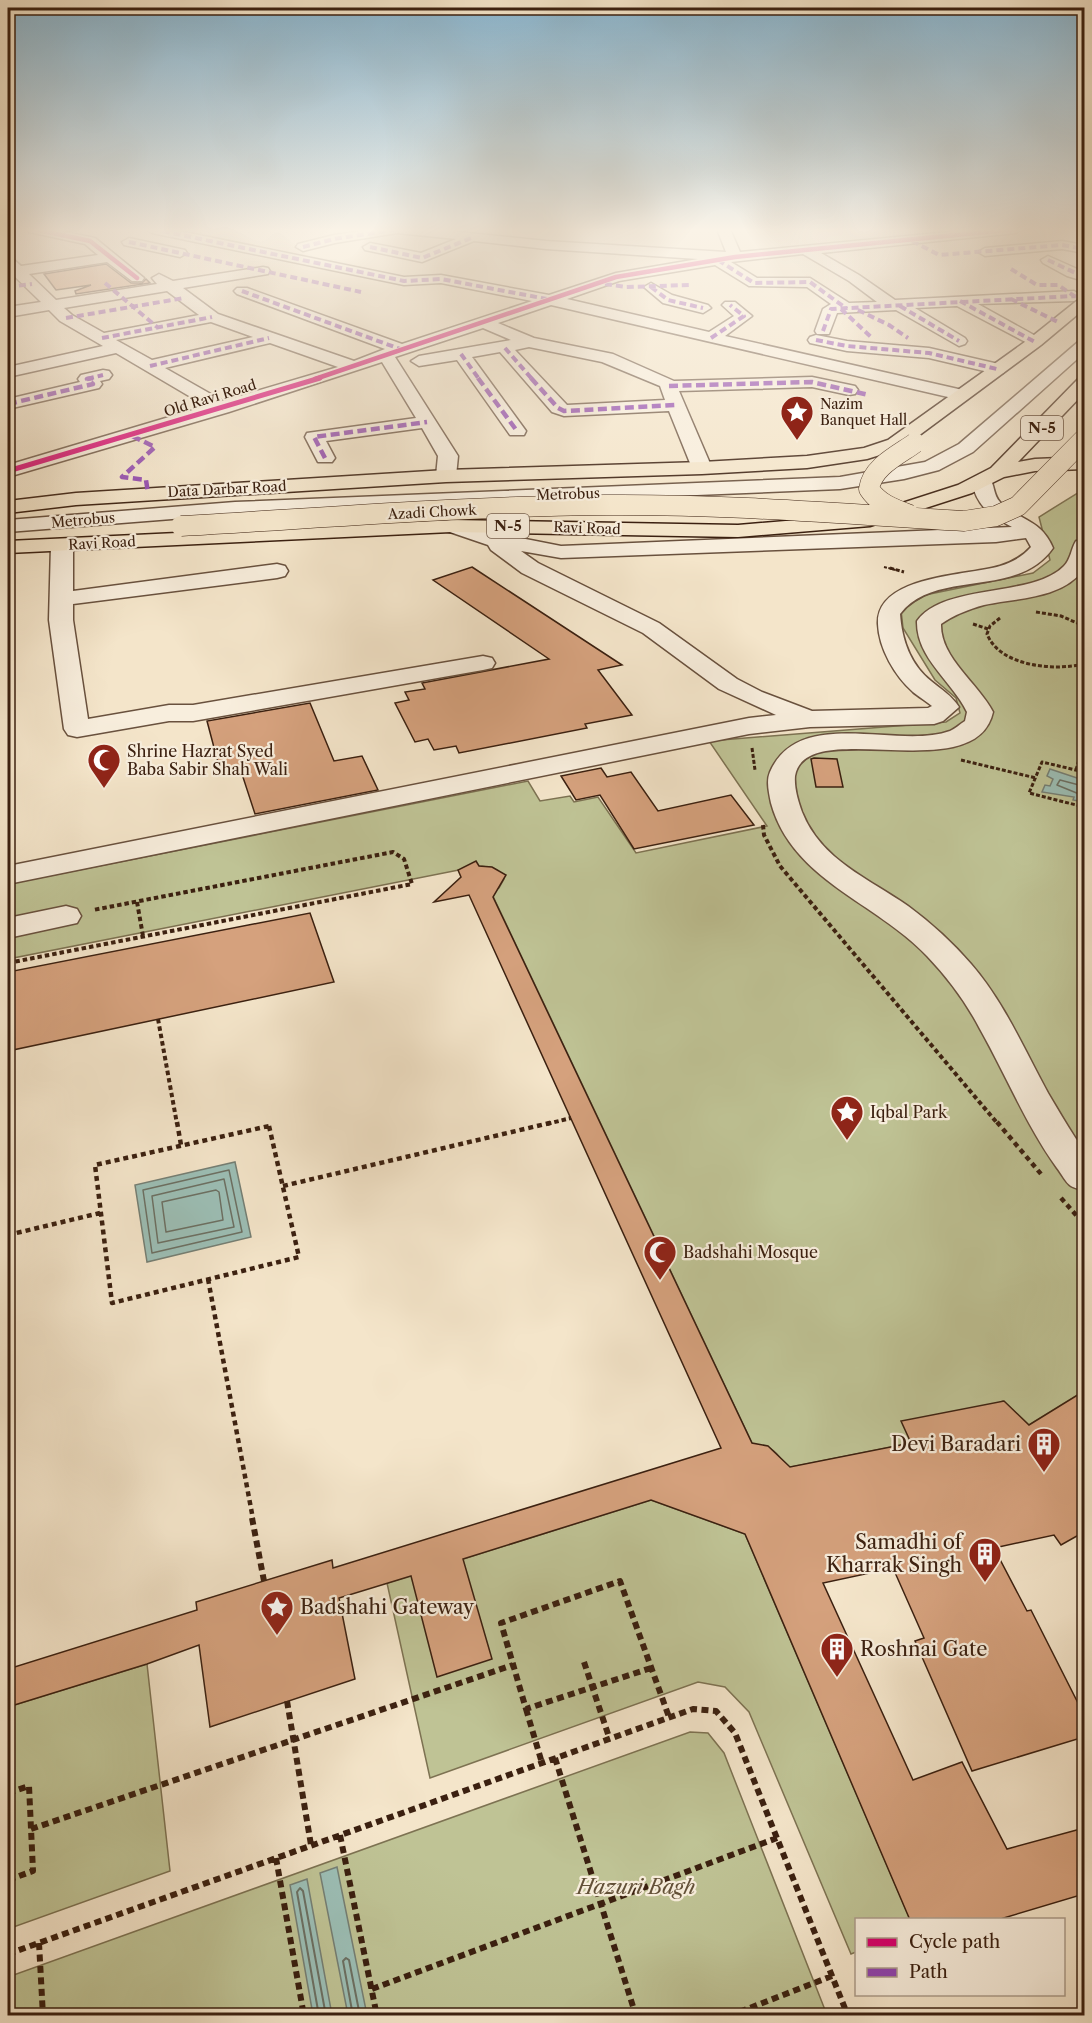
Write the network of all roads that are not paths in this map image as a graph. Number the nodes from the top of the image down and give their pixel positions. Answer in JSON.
{"nodes":[{"id":1,"x":76,"y":323,"type":"edge"},
{"id":2,"x":153,"y":323,"type":"edge"},
{"id":3,"x":177,"y":323,"type":"edge"},
{"id":4,"x":229,"y":323,"type":"edge"},
{"id":5,"x":317,"y":323,"type":"edge"},
{"id":6,"x":483,"y":323,"type":"edge"},
{"id":7,"x":485,"y":323,"type":"edge"},
{"id":8,"x":649,"y":323,"type":"edge"},
{"id":9,"x":735,"y":323,"type":"edge"},
{"id":10,"x":825,"y":323,"type":"edge"},
{"id":11,"x":860,"y":323,"type":"edge"},
{"id":12,"x":885,"y":323,"type":"edge"},
{"id":13,"x":928,"y":323,"type":"edge"},
{"id":14,"x":1001,"y":323,"type":"edge"},
{"id":15,"x":1056,"y":323,"type":"edge"},
{"id":16,"x":1075,"y":323,"type":"edge"},
{"id":17,"x":157,"y":327,"type":"junction"},
{"id":18,"x":871,"y":337,"type":"dead end"},
{"id":19,"x":102,"y":338,"type":"junction"},
{"id":20,"x":269,"y":338,"type":"junction"},
{"id":21,"x":711,"y":338,"type":"junction"},
{"id":22,"x":908,"y":338,"type":"dead end"},
{"id":23,"x":959,"y":341,"type":"dead end"},
{"id":24,"x":529,"y":342,"type":"junction"},
{"id":25,"x":1035,"y":342,"type":"junction"},
{"id":26,"x":1084,"y":345,"type":"edge"},
{"id":27,"x":118,"y":348,"type":"junction"},
{"id":28,"x":505,"y":348,"type":"junction"},
{"id":29,"x":461,"y":354,"type":"junction"},
{"id":30,"x":392,"y":356,"type":"junction"},
{"id":31,"x":150,"y":366,"type":"junction"},
{"id":32,"x":355,"y":367,"type":"junction"},
{"id":33,"x":997,"y":369,"type":"junction"},
{"id":34,"x":9,"y":370,"type":"edge"},
{"id":35,"x":634,"y":371,"type":"junction"},
{"id":36,"x":103,"y":375,"type":"dead end"},
{"id":37,"x":614,"y":382,"type":"dead end"},
{"id":38,"x":1084,"y":383,"type":"edge"},
{"id":39,"x":669,"y":386,"type":"junction"},
{"id":40,"x":595,"y":392,"type":"dead end"},
{"id":41,"x":869,"y":395,"type":"dead end"},
{"id":42,"x":961,"y":395,"type":"junction"},
{"id":43,"x":103,"y":398,"type":"dead end"},
{"id":44,"x":8,"y":404,"type":"edge"},
{"id":45,"x":676,"y":405,"type":"junction"},
{"id":46,"x":223,"y":408,"type":"junction"},
{"id":47,"x":564,"y":411,"type":"junction"},
{"id":48,"x":8,"y":422,"type":"edge"},
{"id":49,"x":427,"y":422,"type":"junction"},
{"id":50,"x":517,"y":430,"type":"dead end"},
{"id":51,"x":1084,"y":439,"type":"edge"},
{"id":52,"x":915,"y":443,"type":"junction"},
{"id":53,"x":1084,"y":457,"type":"edge"},
{"id":54,"x":325,"y":458,"type":"dead end"},
{"id":55,"x":1060,"y":462,"type":"junction"},
{"id":56,"x":1084,"y":463,"type":"edge"},
{"id":57,"x":11,"y":467,"type":"edge"},
{"id":58,"x":702,"y":468,"type":"junction"},
{"id":59,"x":446,"y":476,"type":"junction"},
{"id":60,"x":990,"y":476,"type":"junction"},
{"id":61,"x":8,"y":507,"type":"edge"},
{"id":62,"x":8,"y":516,"type":"edge"},
{"id":63,"x":928,"y":521,"type":"junction"},
{"id":64,"x":8,"y":526,"type":"edge"},
{"id":65,"x":451,"y":526,"type":"junction"},
{"id":66,"x":1032,"y":531,"type":"junction"},
{"id":67,"x":491,"y":539,"type":"junction"},
{"id":68,"x":645,"y":539,"type":"junction"},
{"id":69,"x":8,"y":540,"type":"edge"},
{"id":70,"x":62,"y":545,"type":"junction"},
{"id":71,"x":1084,"y":546,"type":"edge"},
{"id":72,"x":8,"y":547,"type":"edge"},
{"id":73,"x":561,"y":552,"type":"junction"},
{"id":74,"x":530,"y":568,"type":"junction"},
{"id":75,"x":277,"y":571,"type":"dead end"},
{"id":76,"x":60,"y":599,"type":"junction"},
{"id":77,"x":483,"y":663,"type":"dead end"},
{"id":78,"x":753,"y":697,"type":"junction"},
{"id":79,"x":810,"y":719,"type":"junction"},
{"id":80,"x":749,"y":726,"type":"junction"},
{"id":81,"x":8,"y":875,"type":"edge"},
{"id":82,"x":66,"y":916,"type":"road end"},
{"id":83,"x":8,"y":928,"type":"edge"},
{"id":84,"x":1084,"y":1176,"type":"edge"}],
"edges":[{"from":1,"to":19,"type":"street"},
{"from":2,"to":17,"type":"street"},
{"from":3,"to":17,"type":"street"},
{"from":4,"to":20,"type":"street"},
{"from":5,"to":30,"type":"street"},
{"from":6,"to":30,"type":"street","name":"Old Ravi Road"},
{"from":7,"to":24,"type":"street"},
{"from":8,"to":21,"type":"street"},
{"from":9,"to":21,"type":"street"},
{"from":10,"to":33,"type":"street"},
{"from":11,"to":18,"type":"street"},
{"from":12,"to":22,"type":"street"},
{"from":13,"to":23,"type":"street"},
{"from":14,"to":25,"type":"street"},
{"from":15,"to":25,"type":"main road"},
{"from":16,"to":52,"type":"main road"},
{"from":17,"to":19,"type":"street"},
{"from":19,"to":27,"type":"street"},
{"from":20,"to":31,"type":"street"},
{"from":20,"to":32,"type":"street"},
{"from":21,"to":42,"type":"street"},
{"from":24,"to":28,"type":"street"},
{"from":24,"to":35,"type":"street"},
{"from":25,"to":33,"type":"main road"},
{"from":26,"to":64,"type":"street","name":"Metrobus"},
{"from":27,"to":31,"type":"street"},
{"from":27,"to":34,"type":"street"},
{"from":28,"to":29,"type":"street"},
{"from":28,"to":47,"type":"street"},
{"from":29,"to":30,"type":"street"},
{"from":29,"to":50,"type":"street"},
{"from":30,"to":32,"type":"street","name":"Old Ravi Road"},
{"from":30,"to":49,"type":"street"},
{"from":31,"to":46,"type":"street"},
{"from":32,"to":46,"type":"street","name":"Old Ravi Road"},
{"from":33,"to":42,"type":"main road"},
{"from":35,"to":37,"type":"street"},
{"from":35,"to":39,"type":"street"},
{"from":36,"to":44,"type":"street"},
{"from":38,"to":60,"type":"main road","name":"Ravi Road","number":"N-5"},
{"from":39,"to":41,"type":"street"},
{"from":39,"to":45,"type":"street"},
{"from":40,"to":47,"type":"street"},
{"from":42,"to":58,"type":"main road"},
{"from":43,"to":48,"type":"street"},
{"from":45,"to":47,"type":"street"},
{"from":45,"to":58,"type":"street"},
{"from":46,"to":57,"type":"street","name":"Old Ravi Road"},
{"from":49,"to":54,"type":"street"},
{"from":49,"to":59,"type":"street"},
{"from":51,"to":55,"type":"main road","name":"Azadi Chowk","bridge":true},
{"from":52,"to":62,"type":"main road","name":"Azadi Chowk","bridge":true},
{"from":52,"to":63,"type":"main road","bridge":true},
{"from":53,"to":55,"type":"main road"},
{"from":55,"to":63,"type":"main road","name":"Azadi Chowk","bridge":true},
{"from":56,"to":60,"type":"main road"},
{"from":58,"to":59,"type":"main road"},
{"from":59,"to":61,"type":"main road","name":"Data Darbar Road"},
{"from":60,"to":66,"type":"street"},
{"from":60,"to":68,"type":"main road","name":"Ravi Road","number":"N-5"},
{"from":63,"to":69,"type":"main road","name":"Azadi Chowk","bridge":true},
{"from":65,"to":67,"type":"street"},
{"from":65,"to":68,"type":"main road","name":"Ravi Road","number":"N-5"},
{"from":65,"to":70,"type":"main road","name":"Ravi Road","number":"N-5"},
{"from":66,"to":68,"type":"street"},
{"from":66,"to":79,"type":"street"},
{"from":67,"to":73,"type":"street"},
{"from":67,"to":74,"type":"street"},
{"from":68,"to":73,"type":"street"},
{"from":70,"to":72,"type":"main road","name":"Ravi Road","number":"N-5"},
{"from":70,"to":76,"type":"street"},
{"from":71,"to":84,"type":"street"},
{"from":73,"to":74,"type":"street"},
{"from":74,"to":78,"type":"street"},
{"from":75,"to":76,"type":"street"},
{"from":76,"to":77,"type":"street"},
{"from":78,"to":79,"type":"street"},
{"from":78,"to":80,"type":"street"},
{"from":79,"to":80,"type":"street"},
{"from":80,"to":81,"type":"street"},
{"from":82,"to":83,"type":"street"}]}
